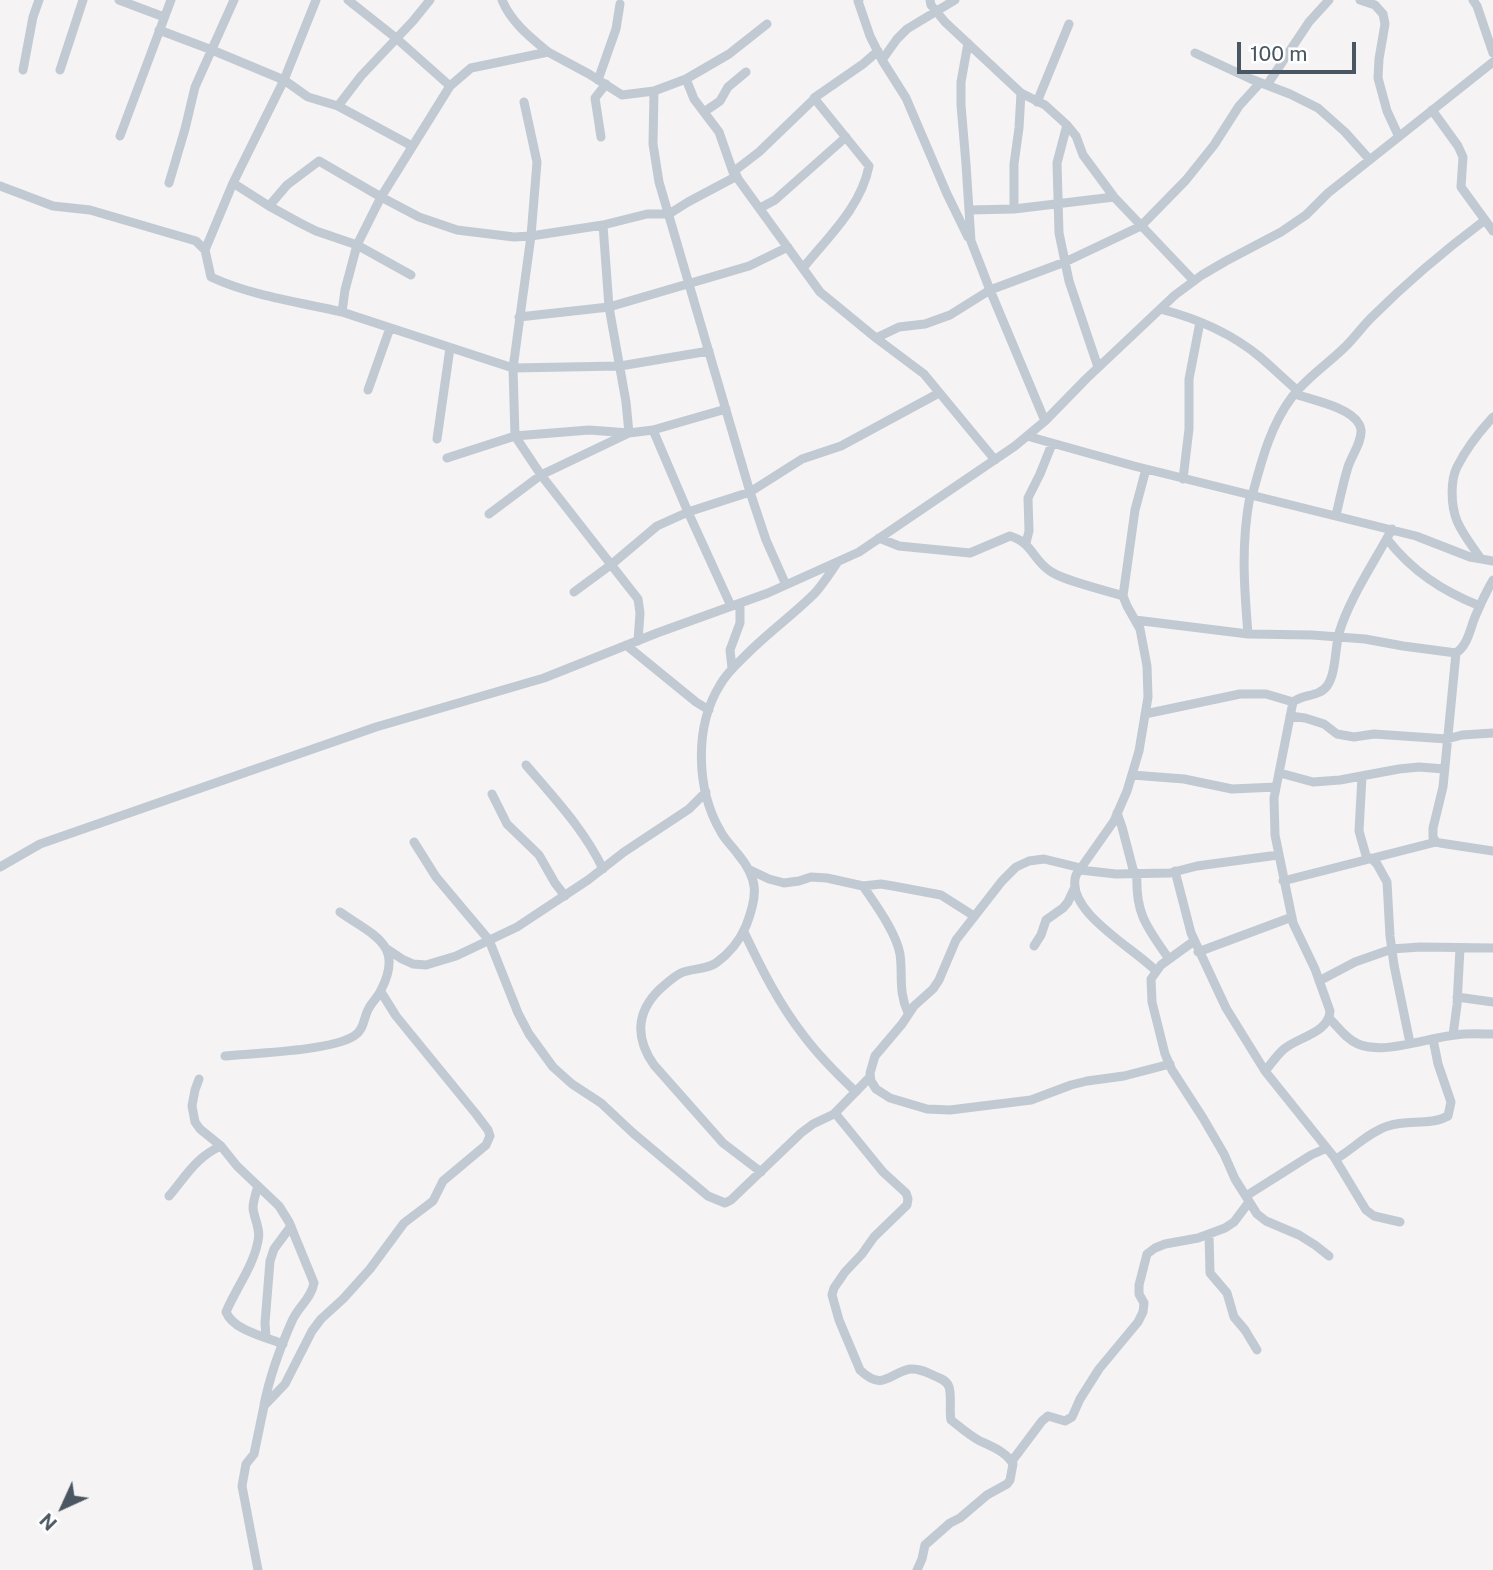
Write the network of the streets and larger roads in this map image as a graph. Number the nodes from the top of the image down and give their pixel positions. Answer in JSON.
{"nodes":[{"id":1,"x":40,"y":0,"type":"edge"},
{"id":2,"x":83,"y":0,"type":"edge"},
{"id":3,"x":118,"y":0,"type":"edge"},
{"id":4,"x":171,"y":0,"type":"edge"},
{"id":5,"x":234,"y":0,"type":"edge"},
{"id":6,"x":316,"y":0,"type":"edge"},
{"id":7,"x":348,"y":0,"type":"edge"},
{"id":8,"x":430,"y":0,"type":"edge"},
{"id":9,"x":502,"y":0,"type":"edge"},
{"id":10,"x":859,"y":0,"type":"edge"},
{"id":11,"x":930,"y":0,"type":"edge"},
{"id":12,"x":955,"y":0,"type":"edge"},
{"id":13,"x":1329,"y":0,"type":"edge"},
{"id":14,"x":1360,"y":0,"type":"edge"},
{"id":15,"x":1472,"y":0,"type":"edge"},
{"id":16,"x":620,"y":4,"type":"dead end"},
{"id":17,"x":937,"y":11,"type":"junction"},
{"id":18,"x":164,"y":16,"type":"junction"},
{"id":19,"x":767,"y":24,"type":"dead end"},
{"id":20,"x":1069,"y":24,"type":"dead end"},
{"id":21,"x":159,"y":30,"type":"junction"},
{"id":22,"x":397,"y":38,"type":"junction"},
{"id":23,"x":968,"y":43,"type":"junction"},
{"id":24,"x":212,"y":50,"type":"junction"},
{"id":25,"x":548,"y":52,"type":"junction"},
{"id":26,"x":1195,"y":53,"type":"dead end"},
{"id":27,"x":1493,"y":53,"type":"edge"},
{"id":28,"x":880,"y":56,"type":"junction"},
{"id":29,"x":1493,"y":62,"type":"edge"},
{"id":30,"x":23,"y":70,"type":"dead end"},
{"id":31,"x":60,"y":71,"type":"dead end"},
{"id":32,"x":746,"y":72,"type":"dead end"},
{"id":33,"x":686,"y":79,"type":"junction"},
{"id":34,"x":284,"y":80,"type":"junction"},
{"id":35,"x":602,"y":82,"type":"junction"},
{"id":36,"x":1263,"y":84,"type":"junction"},
{"id":37,"x":450,"y":86,"type":"junction"},
{"id":38,"x":654,"y":91,"type":"junction"},
{"id":39,"x":1021,"y":93,"type":"junction"},
{"id":40,"x":812,"y":101,"type":"dead end"},
{"id":41,"x":524,"y":102,"type":"dead end"},
{"id":42,"x":1037,"y":102,"type":"junction"},
{"id":43,"x":338,"y":106,"type":"junction"},
{"id":44,"x":1432,"y":110,"type":"junction"},
{"id":45,"x":704,"y":113,"type":"junction"},
{"id":46,"x":1067,"y":125,"type":"junction"},
{"id":47,"x":120,"y":136,"type":"dead end"},
{"id":48,"x":1399,"y":136,"type":"junction"},
{"id":49,"x":601,"y":137,"type":"dead end"},
{"id":50,"x":846,"y":137,"type":"junction"},
{"id":51,"x":412,"y":146,"type":"junction"},
{"id":52,"x":1370,"y":160,"type":"junction"},
{"id":53,"x":735,"y":174,"type":"junction"},
{"id":54,"x":169,"y":183,"type":"dead end"},
{"id":55,"x":233,"y":183,"type":"junction"},
{"id":56,"x":0,"y":186,"type":"edge"},
{"id":57,"x":381,"y":197,"type":"junction"},
{"id":58,"x":1114,"y":197,"type":"junction"},
{"id":59,"x":1058,"y":204,"type":"junction"},
{"id":60,"x":269,"y":206,"type":"junction"},
{"id":61,"x":760,"y":208,"type":"junction"},
{"id":62,"x":1014,"y":209,"type":"junction"},
{"id":63,"x":968,"y":211,"type":"junction"},
{"id":64,"x":669,"y":214,"type":"junction"},
{"id":65,"x":1485,"y":220,"type":"junction"},
{"id":66,"x":603,"y":225,"type":"junction"},
{"id":67,"x":1141,"y":226,"type":"junction"},
{"id":68,"x":1493,"y":231,"type":"edge"},
{"id":69,"x":531,"y":236,"type":"junction"},
{"id":70,"x":971,"y":241,"type":"junction"},
{"id":71,"x":357,"y":245,"type":"junction"},
{"id":72,"x":788,"y":247,"type":"junction"},
{"id":73,"x":205,"y":250,"type":"junction"},
{"id":74,"x":1065,"y":262,"type":"junction"},
{"id":75,"x":803,"y":268,"type":"junction"},
{"id":76,"x":411,"y":275,"type":"dead end"},
{"id":77,"x":1194,"y":281,"type":"junction"},
{"id":78,"x":689,"y":283,"type":"junction"},
{"id":79,"x":990,"y":290,"type":"junction"},
{"id":80,"x":609,"y":307,"type":"junction"},
{"id":81,"x":1160,"y":309,"type":"junction"},
{"id":82,"x":342,"y":312,"type":"junction"},
{"id":83,"x":519,"y":317,"type":"junction"},
{"id":84,"x":1200,"y":322,"type":"junction"},
{"id":85,"x":390,"y":328,"type":"junction"},
{"id":86,"x":876,"y":338,"type":"junction"},
{"id":87,"x":450,"y":348,"type":"junction"},
{"id":88,"x":709,"y":351,"type":"junction"},
{"id":89,"x":620,"y":366,"type":"junction"},
{"id":90,"x":1098,"y":367,"type":"junction"},
{"id":91,"x":513,"y":368,"type":"junction"},
{"id":92,"x":368,"y":390,"type":"dead end"},
{"id":93,"x":1296,"y":392,"type":"junction"},
{"id":94,"x":939,"y":393,"type":"junction"},
{"id":95,"x":726,"y":409,"type":"junction"},
{"id":96,"x":1493,"y":417,"type":"edge"},
{"id":97,"x":1045,"y":421,"type":"junction"},
{"id":98,"x":653,"y":430,"type":"junction"},
{"id":99,"x":629,"y":433,"type":"junction"},
{"id":100,"x":515,"y":436,"type":"junction"},
{"id":101,"x":1027,"y":436,"type":"junction"},
{"id":102,"x":437,"y":439,"type":"dead end"},
{"id":103,"x":1052,"y":444,"type":"junction"},
{"id":104,"x":447,"y":458,"type":"dead end"},
{"id":105,"x":995,"y":460,"type":"junction"},
{"id":106,"x":1146,"y":469,"type":"junction"},
{"id":107,"x":541,"y":475,"type":"junction"},
{"id":108,"x":1183,"y":479,"type":"junction"},
{"id":109,"x":750,"y":492,"type":"junction"},
{"id":110,"x":1251,"y":496,"type":"junction"},
{"id":111,"x":688,"y":512,"type":"junction"},
{"id":112,"x":489,"y":514,"type":"dead end"},
{"id":113,"x":1336,"y":515,"type":"junction"},
{"id":114,"x":1392,"y":529,"type":"junction"},
{"id":115,"x":879,"y":538,"type":"junction"},
{"id":116,"x":1387,"y":539,"type":"junction"},
{"id":117,"x":1026,"y":543,"type":"junction"},
{"id":118,"x":1481,"y":559,"type":"junction"},
{"id":119,"x":839,"y":561,"type":"junction"},
{"id":120,"x":1493,"y":561,"type":"edge"},
{"id":121,"x":612,"y":564,"type":"junction"},
{"id":122,"x":1493,"y":580,"type":"edge"},
{"id":123,"x":786,"y":585,"type":"junction"},
{"id":124,"x":574,"y":592,"type":"dead end"},
{"id":125,"x":1123,"y":596,"type":"junction"},
{"id":126,"x":736,"y":604,"type":"junction"},
{"id":127,"x":1480,"y":607,"type":"junction"},
{"id":128,"x":1135,"y":620,"type":"junction"},
{"id":129,"x":1248,"y":634,"type":"junction"},
{"id":130,"x":1339,"y":637,"type":"junction"},
{"id":131,"x":638,"y":641,"type":"junction"},
{"id":132,"x":625,"y":645,"type":"junction"},
{"id":133,"x":1456,"y":653,"type":"junction"},
{"id":134,"x":732,"y":668,"type":"junction"},
{"id":135,"x":1293,"y":702,"type":"junction"},
{"id":136,"x":709,"y":710,"type":"junction"},
{"id":137,"x":1145,"y":714,"type":"junction"},
{"id":138,"x":1290,"y":716,"type":"junction"},
{"id":139,"x":1493,"y":733,"type":"edge"},
{"id":140,"x":1447,"y":738,"type":"junction"},
{"id":141,"x":526,"y":765,"type":"dead end"},
{"id":142,"x":1444,"y":769,"type":"junction"},
{"id":143,"x":1280,"y":773,"type":"junction"},
{"id":144,"x":1132,"y":775,"type":"junction"},
{"id":145,"x":1362,"y":776,"type":"junction"},
{"id":146,"x":1276,"y":788,"type":"junction"},
{"id":147,"x":706,"y":792,"type":"junction"},
{"id":148,"x":492,"y":794,"type":"dead end"},
{"id":149,"x":1117,"y":813,"type":"junction"},
{"id":150,"x":414,"y":842,"type":"dead end"},
{"id":151,"x":1436,"y":842,"type":"junction"},
{"id":152,"x":1493,"y":851,"type":"edge"},
{"id":153,"x":1278,"y":855,"type":"junction"},
{"id":154,"x":1369,"y":859,"type":"junction"},
{"id":155,"x":0,"y":867,"type":"edge"},
{"id":156,"x":603,"y":869,"type":"junction"},
{"id":157,"x":749,"y":869,"type":"junction"},
{"id":158,"x":1081,"y":869,"type":"junction"},
{"id":159,"x":1175,"y":871,"type":"junction"},
{"id":160,"x":1136,"y":873,"type":"junction"},
{"id":161,"x":1283,"y":881,"type":"junction"},
{"id":162,"x":863,"y":886,"type":"junction"},
{"id":163,"x":1074,"y":889,"type":"junction"},
{"id":164,"x":565,"y":896,"type":"junction"},
{"id":165,"x":340,"y":912,"type":"dead end"},
{"id":166,"x":974,"y":916,"type":"junction"},
{"id":167,"x":1292,"y":917,"type":"junction"},
{"id":168,"x":744,"y":932,"type":"junction"},
{"id":169,"x":489,"y":940,"type":"junction"},
{"id":170,"x":1194,"y":941,"type":"junction"},
{"id":171,"x":1034,"y":946,"type":"dead end"},
{"id":172,"x":1460,"y":948,"type":"junction"},
{"id":173,"x":1493,"y":948,"type":"edge"},
{"id":174,"x":387,"y":949,"type":"junction"},
{"id":175,"x":1392,"y":949,"type":"junction"},
{"id":176,"x":1198,"y":952,"type":"junction"},
{"id":177,"x":1169,"y":959,"type":"junction"},
{"id":178,"x":1156,"y":971,"type":"junction"},
{"id":179,"x":1319,"y":981,"type":"junction"},
{"id":180,"x":381,"y":992,"type":"junction"},
{"id":181,"x":1457,"y":997,"type":"junction"},
{"id":182,"x":1493,"y":1002,"type":"edge"},
{"id":183,"x":908,"y":1013,"type":"junction"},
{"id":184,"x":1329,"y":1018,"type":"junction"},
{"id":185,"x":1492,"y":1032,"type":"edge"},
{"id":186,"x":1453,"y":1035,"type":"junction"},
{"id":187,"x":1433,"y":1039,"type":"junction"},
{"id":188,"x":1410,"y":1043,"type":"junction"},
{"id":189,"x":225,"y":1056,"type":"dead end"},
{"id":190,"x":1170,"y":1064,"type":"junction"},
{"id":191,"x":1265,"y":1071,"type":"junction"},
{"id":192,"x":870,"y":1077,"type":"junction"},
{"id":193,"x":199,"y":1079,"type":"dead end"},
{"id":194,"x":856,"y":1092,"type":"junction"},
{"id":195,"x":835,"y":1113,"type":"junction"},
{"id":196,"x":221,"y":1146,"type":"junction"},
{"id":197,"x":1327,"y":1148,"type":"junction"},
{"id":198,"x":1336,"y":1159,"type":"junction"},
{"id":199,"x":761,"y":1172,"type":"junction"},
{"id":200,"x":258,"y":1186,"type":"junction"},
{"id":201,"x":169,"y":1196,"type":"dead end"},
{"id":202,"x":1247,"y":1199,"type":"junction"},
{"id":203,"x":1400,"y":1222,"type":"dead end"},
{"id":204,"x":291,"y":1226,"type":"junction"},
{"id":205,"x":1209,"y":1234,"type":"junction"},
{"id":206,"x":1329,"y":1256,"type":"dead end"},
{"id":207,"x":266,"y":1337,"type":"junction"},
{"id":208,"x":283,"y":1344,"type":"junction"},
{"id":209,"x":1257,"y":1350,"type":"dead end"},
{"id":210,"x":264,"y":1406,"type":"junction"},
{"id":211,"x":1012,"y":1461,"type":"junction"},
{"id":212,"x":258,"y":1570,"type":"edge"},
{"id":213,"x":917,"y":1570,"type":"edge"}],
"edges":[{"from":1,"to":30,"type":"street"},
{"from":2,"to":31,"type":"street"},
{"from":3,"to":18,"type":"street"},
{"from":4,"to":18,"type":"street"},
{"from":5,"to":24,"type":"street"},
{"from":6,"to":34,"type":"street"},
{"from":7,"to":22,"type":"street"},
{"from":8,"to":22,"type":"street"},
{"from":9,"to":25,"type":"street"},
{"from":10,"to":28,"type":"street"},
{"from":11,"to":17,"type":"street"},
{"from":12,"to":17,"type":"street"},
{"from":13,"to":36,"type":"street"},
{"from":14,"to":48,"type":"street"},
{"from":15,"to":27,"type":"street"},
{"from":16,"to":35,"type":"street"},
{"from":17,"to":23,"type":"street"},
{"from":17,"to":28,"type":"street"},
{"from":18,"to":21,"type":"street"},
{"from":19,"to":33,"type":"street"},
{"from":20,"to":42,"type":"street"},
{"from":21,"to":24,"type":"street"},
{"from":21,"to":47,"type":"street"},
{"from":22,"to":37,"type":"street"},
{"from":22,"to":43,"type":"street"},
{"from":23,"to":39,"type":"street"},
{"from":23,"to":63,"type":"street"},
{"from":24,"to":34,"type":"street"},
{"from":24,"to":54,"type":"street"},
{"from":25,"to":35,"type":"street"},
{"from":25,"to":37,"type":"street"},
{"from":26,"to":36,"type":"street"},
{"from":28,"to":50,"type":"street"},
{"from":28,"to":70,"type":"street"},
{"from":29,"to":44,"type":"street"},
{"from":32,"to":45,"type":"street"},
{"from":33,"to":38,"type":"street"},
{"from":33,"to":45,"type":"street"},
{"from":34,"to":43,"type":"street"},
{"from":34,"to":55,"type":"street"},
{"from":35,"to":38,"type":"street"},
{"from":35,"to":49,"type":"street"},
{"from":36,"to":52,"type":"street"},
{"from":36,"to":67,"type":"street"},
{"from":37,"to":51,"type":"street"},
{"from":38,"to":64,"type":"street"},
{"from":39,"to":42,"type":"street"},
{"from":39,"to":62,"type":"street"},
{"from":40,"to":53,"type":"street"},
{"from":41,"to":69,"type":"street"},
{"from":42,"to":46,"type":"street"},
{"from":43,"to":51,"type":"street"},
{"from":44,"to":48,"type":"street"},
{"from":44,"to":65,"type":"street"},
{"from":45,"to":53,"type":"street"},
{"from":46,"to":58,"type":"street"},
{"from":46,"to":59,"type":"street"},
{"from":48,"to":52,"type":"street"},
{"from":50,"to":61,"type":"street"},
{"from":50,"to":75,"type":"street"},
{"from":51,"to":57,"type":"street"},
{"from":52,"to":77,"type":"street"},
{"from":53,"to":61,"type":"street"},
{"from":53,"to":64,"type":"street"},
{"from":55,"to":60,"type":"street"},
{"from":55,"to":73,"type":"street"},
{"from":56,"to":73,"type":"street"},
{"from":57,"to":60,"type":"street"},
{"from":57,"to":69,"type":"street"},
{"from":57,"to":71,"type":"street"},
{"from":58,"to":59,"type":"street"},
{"from":58,"to":67,"type":"street"},
{"from":59,"to":62,"type":"street"},
{"from":59,"to":74,"type":"street"},
{"from":60,"to":71,"type":"street"},
{"from":61,"to":72,"type":"street"},
{"from":62,"to":63,"type":"street"},
{"from":63,"to":70,"type":"street"},
{"from":64,"to":66,"type":"street"},
{"from":64,"to":78,"type":"street"},
{"from":65,"to":68,"type":"street"},
{"from":65,"to":93,"type":"street"},
{"from":66,"to":69,"type":"street"},
{"from":66,"to":80,"type":"street"},
{"from":67,"to":74,"type":"street"},
{"from":67,"to":77,"type":"street"},
{"from":69,"to":83,"type":"street"},
{"from":70,"to":79,"type":"street"},
{"from":71,"to":76,"type":"street"},
{"from":71,"to":82,"type":"street"},
{"from":72,"to":75,"type":"street"},
{"from":72,"to":78,"type":"street"},
{"from":73,"to":82,"type":"street"},
{"from":74,"to":79,"type":"street"},
{"from":74,"to":90,"type":"street"},
{"from":75,"to":86,"type":"street"},
{"from":77,"to":81,"type":"street"},
{"from":78,"to":80,"type":"street"},
{"from":78,"to":88,"type":"street"},
{"from":79,"to":86,"type":"street"},
{"from":79,"to":97,"type":"street"},
{"from":80,"to":83,"type":"street"},
{"from":80,"to":89,"type":"street"},
{"from":81,"to":84,"type":"street"},
{"from":81,"to":90,"type":"street"},
{"from":82,"to":85,"type":"street"},
{"from":83,"to":91,"type":"street"},
{"from":84,"to":93,"type":"street"},
{"from":84,"to":108,"type":"street"},
{"from":85,"to":87,"type":"street"},
{"from":85,"to":92,"type":"street"},
{"from":86,"to":94,"type":"street"},
{"from":87,"to":91,"type":"street"},
{"from":87,"to":102,"type":"street"},
{"from":88,"to":89,"type":"street"},
{"from":88,"to":95,"type":"street"},
{"from":89,"to":91,"type":"street"},
{"from":89,"to":99,"type":"street"},
{"from":90,"to":97,"type":"street"},
{"from":91,"to":100,"type":"street"},
{"from":93,"to":110,"type":"street"},
{"from":93,"to":113,"type":"street"},
{"from":94,"to":105,"type":"street"},
{"from":94,"to":109,"type":"street"},
{"from":95,"to":98,"type":"street"},
{"from":95,"to":109,"type":"street"},
{"from":96,"to":118,"type":"street"},
{"from":97,"to":101,"type":"street"},
{"from":98,"to":99,"type":"street"},
{"from":98,"to":111,"type":"street"},
{"from":99,"to":100,"type":"street"},
{"from":99,"to":107,"type":"street"},
{"from":100,"to":104,"type":"street"},
{"from":100,"to":107,"type":"street"},
{"from":101,"to":103,"type":"street"},
{"from":101,"to":105,"type":"street"},
{"from":103,"to":106,"type":"street"},
{"from":103,"to":117,"type":"street"},
{"from":105,"to":115,"type":"street"},
{"from":106,"to":108,"type":"street"},
{"from":106,"to":125,"type":"street"},
{"from":107,"to":112,"type":"street"},
{"from":107,"to":121,"type":"street"},
{"from":108,"to":110,"type":"street"},
{"from":109,"to":111,"type":"street"},
{"from":109,"to":123,"type":"street"},
{"from":110,"to":113,"type":"street"},
{"from":110,"to":129,"type":"street"},
{"from":111,"to":121,"type":"street"},
{"from":111,"to":126,"type":"street"},
{"from":113,"to":114,"type":"street"},
{"from":114,"to":116,"type":"street"},
{"from":114,"to":118,"type":"street"},
{"from":115,"to":117,"type":"street"},
{"from":115,"to":119,"type":"street"},
{"from":116,"to":127,"type":"street"},
{"from":116,"to":130,"type":"street"},
{"from":117,"to":125,"type":"street"},
{"from":118,"to":120,"type":"street"},
{"from":119,"to":123,"type":"street"},
{"from":119,"to":134,"type":"street"},
{"from":121,"to":124,"type":"street"},
{"from":121,"to":131,"type":"street"},
{"from":122,"to":127,"type":"street"},
{"from":123,"to":126,"type":"street"},
{"from":125,"to":128,"type":"street"},
{"from":126,"to":131,"type":"street"},
{"from":126,"to":134,"type":"street"},
{"from":127,"to":133,"type":"street"},
{"from":128,"to":129,"type":"street"},
{"from":128,"to":137,"type":"street"},
{"from":129,"to":130,"type":"street"},
{"from":130,"to":133,"type":"street"},
{"from":130,"to":135,"type":"street"},
{"from":131,"to":132,"type":"street"},
{"from":132,"to":136,"type":"street"},
{"from":132,"to":155,"type":"street"},
{"from":133,"to":140,"type":"street"},
{"from":134,"to":136,"type":"street"},
{"from":135,"to":137,"type":"street"},
{"from":135,"to":138,"type":"street"},
{"from":136,"to":147,"type":"street"},
{"from":137,"to":144,"type":"street"},
{"from":138,"to":140,"type":"street"},
{"from":138,"to":143,"type":"street"},
{"from":139,"to":140,"type":"street"},
{"from":140,"to":142,"type":"street"},
{"from":141,"to":156,"type":"street"},
{"from":142,"to":145,"type":"street"},
{"from":142,"to":151,"type":"street"},
{"from":143,"to":145,"type":"street"},
{"from":143,"to":146,"type":"street"},
{"from":144,"to":146,"type":"street"},
{"from":144,"to":149,"type":"street"},
{"from":145,"to":154,"type":"street"},
{"from":146,"to":153,"type":"street"},
{"from":147,"to":156,"type":"street"},
{"from":147,"to":157,"type":"street"},
{"from":148,"to":164,"type":"street"},
{"from":149,"to":158,"type":"street"},
{"from":149,"to":160,"type":"street"},
{"from":150,"to":169,"type":"street"},
{"from":151,"to":152,"type":"street"},
{"from":151,"to":154,"type":"street"},
{"from":153,"to":159,"type":"street"},
{"from":153,"to":161,"type":"street"},
{"from":154,"to":161,"type":"street"},
{"from":154,"to":175,"type":"street"},
{"from":156,"to":164,"type":"street"},
{"from":157,"to":162,"type":"street"},
{"from":157,"to":168,"type":"street"},
{"from":158,"to":160,"type":"street"},
{"from":158,"to":163,"type":"street"},
{"from":158,"to":166,"type":"street"},
{"from":159,"to":160,"type":"street"},
{"from":159,"to":170,"type":"street"},
{"from":160,"to":177,"type":"street"},
{"from":161,"to":167,"type":"street"},
{"from":162,"to":166,"type":"street"},
{"from":162,"to":183,"type":"street"},
{"from":163,"to":171,"type":"street"},
{"from":163,"to":178,"type":"street"},
{"from":164,"to":169,"type":"street"},
{"from":165,"to":174,"type":"street"},
{"from":166,"to":183,"type":"street"},
{"from":167,"to":176,"type":"street"},
{"from":167,"to":179,"type":"street"},
{"from":168,"to":194,"type":"street"},
{"from":168,"to":199,"type":"street"},
{"from":169,"to":174,"type":"street"},
{"from":169,"to":199,"type":"street"},
{"from":170,"to":176,"type":"street"},
{"from":170,"to":177,"type":"street"},
{"from":172,"to":173,"type":"street"},
{"from":172,"to":175,"type":"street"},
{"from":172,"to":181,"type":"street"},
{"from":174,"to":180,"type":"street"},
{"from":175,"to":179,"type":"street"},
{"from":175,"to":188,"type":"street"},
{"from":176,"to":191,"type":"street"},
{"from":177,"to":178,"type":"street"},
{"from":178,"to":190,"type":"street"},
{"from":179,"to":184,"type":"street"},
{"from":180,"to":189,"type":"street"},
{"from":180,"to":210,"type":"street"},
{"from":181,"to":182,"type":"street"},
{"from":181,"to":186,"type":"street"},
{"from":183,"to":192,"type":"street"},
{"from":184,"to":188,"type":"street"},
{"from":184,"to":191,"type":"street"},
{"from":185,"to":186,"type":"street"},
{"from":186,"to":187,"type":"street"},
{"from":187,"to":188,"type":"street"},
{"from":187,"to":198,"type":"street"},
{"from":190,"to":192,"type":"street"},
{"from":190,"to":202,"type":"street"},
{"from":191,"to":197,"type":"street"},
{"from":192,"to":194,"type":"street"},
{"from":193,"to":196,"type":"street"},
{"from":194,"to":195,"type":"street"},
{"from":195,"to":199,"type":"street"},
{"from":195,"to":211,"type":"street"},
{"from":196,"to":200,"type":"street"},
{"from":196,"to":201,"type":"street"},
{"from":197,"to":198,"type":"street"},
{"from":197,"to":202,"type":"street"},
{"from":198,"to":203,"type":"street"},
{"from":200,"to":204,"type":"street"},
{"from":200,"to":207,"type":"street"},
{"from":202,"to":205,"type":"street"},
{"from":202,"to":206,"type":"street"},
{"from":204,"to":207,"type":"street"},
{"from":204,"to":208,"type":"street"},
{"from":205,"to":209,"type":"street"},
{"from":205,"to":211,"type":"street"},
{"from":207,"to":208,"type":"street"},
{"from":208,"to":210,"type":"street"},
{"from":210,"to":212,"type":"street"},
{"from":211,"to":213,"type":"street"}]}
